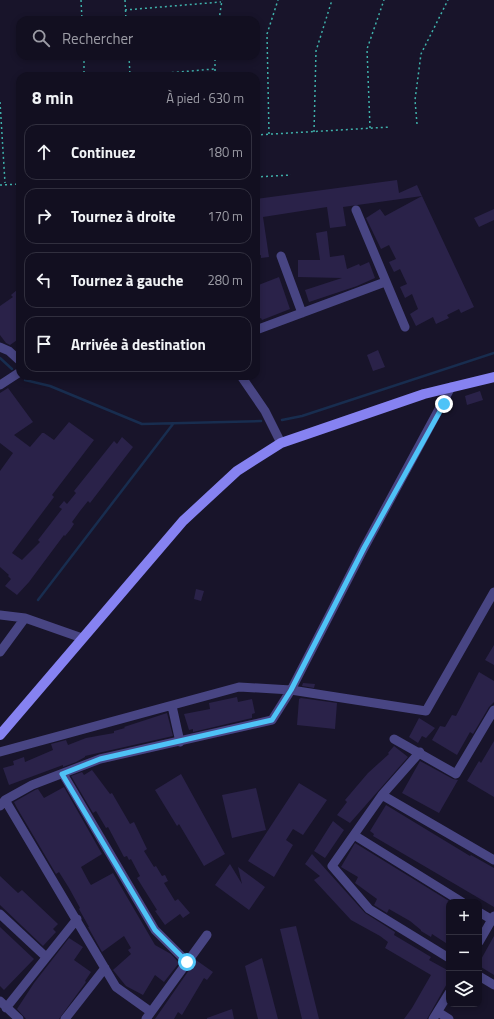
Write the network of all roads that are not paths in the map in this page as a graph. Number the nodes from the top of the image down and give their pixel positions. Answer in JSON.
{"nodes":[{"id":1,"x":356,"y":210,"type":"dead end"},
{"id":2,"x":281,"y":256,"type":"dead end"},
{"id":3,"x":385,"y":282,"type":"junction"},
{"id":4,"x":302,"y":313,"type":"junction"},
{"id":5,"x":405,"y":327,"type":"dead end"},
{"id":6,"x":260,"y":329,"type":"edge"},
{"id":7,"x":0,"y":347,"type":"edge"},
{"id":8,"x":16,"y":357,"type":"edge"},
{"id":9,"x":16,"y":375,"type":"edge"},
{"id":10,"x":494,"y":377,"type":"edge"},
{"id":11,"x":243,"y":380,"type":"edge"},
{"id":12,"x":0,"y":385,"type":"edge"},
{"id":13,"x":451,"y":387,"type":"junction"},
{"id":14,"x":281,"y":443,"type":"junction"},
{"id":15,"x":494,"y":592,"type":"edge"},
{"id":16,"x":490,"y":608,"type":"edge"},
{"id":17,"x":0,"y":615,"type":"edge"},
{"id":18,"x":25,"y":618,"type":"junction"},
{"id":19,"x":82,"y":638,"type":"junction"},
{"id":20,"x":0,"y":652,"type":"edge"},
{"id":21,"x":291,"y":690,"type":"junction"},
{"id":22,"x":172,"y":706,"type":"junction"},
{"id":23,"x":494,"y":710,"type":"edge"},
{"id":24,"x":0,"y":735,"type":"edge"},
{"id":25,"x":394,"y":738,"type":"dead end"},
{"id":26,"x":180,"y":742,"type":"junction"},
{"id":27,"x":0,"y":752,"type":"edge"},
{"id":28,"x":420,"y":752,"type":"junction"},
{"id":29,"x":62,"y":774,"type":"junction"},
{"id":30,"x":382,"y":795,"type":"junction"},
{"id":31,"x":3,"y":803,"type":"edge"},
{"id":32,"x":354,"y":835,"type":"junction"},
{"id":33,"x":494,"y":860,"type":"edge"},
{"id":34,"x":457,"y":899,"type":"edge"},
{"id":35,"x":0,"y":914,"type":"edge"},
{"id":36,"x":482,"y":914,"type":"edge"},
{"id":37,"x":77,"y":919,"type":"junction"},
{"id":38,"x":493,"y":919,"type":"edge"},
{"id":39,"x":207,"y":935,"type":"dead end"},
{"id":40,"x":482,"y":937,"type":"edge"},
{"id":41,"x":446,"y":956,"type":"edge"},
{"id":42,"x":46,"y":958,"type":"junction"},
{"id":43,"x":187,"y":962,"type":"junction"},
{"id":44,"x":105,"y":968,"type":"junction"},
{"id":45,"x":482,"y":978,"type":"edge"},
{"id":46,"x":494,"y":985,"type":"edge"},
{"id":47,"x":446,"y":998,"type":"edge"},
{"id":48,"x":3,"y":1004,"type":"edge"},
{"id":49,"x":435,"y":1015,"type":"edge"},
{"id":50,"x":149,"y":1016,"type":"edge"},
{"id":51,"x":19,"y":1019,"type":"edge"},
{"id":52,"x":65,"y":1019,"type":"edge"},
{"id":53,"x":449,"y":1019,"type":"edge"}],
"edges":[{"from":1,"to":3,"type":"street"},
{"from":2,"to":4,"type":"street"},
{"from":3,"to":4,"type":"street"},
{"from":3,"to":5,"type":"street"},
{"from":4,"to":6,"type":"street"},
{"from":7,"to":8,"type":"street"},
{"from":9,"to":12,"type":"street"},
{"from":10,"to":13,"type":"street"},
{"from":11,"to":14,"type":"street"},
{"from":13,"to":14,"type":"street"},
{"from":13,"to":21,"type":"street"},
{"from":14,"to":19,"type":"street"},
{"from":15,"to":16,"type":"street"},
{"from":16,"to":21,"type":"street"},
{"from":17,"to":18,"type":"street"},
{"from":18,"to":19,"type":"street"},
{"from":18,"to":20,"type":"street"},
{"from":19,"to":24,"type":"street"},
{"from":21,"to":22,"type":"street"},
{"from":21,"to":26,"type":"street"},
{"from":22,"to":26,"type":"street"},
{"from":22,"to":27,"type":"street"},
{"from":23,"to":28,"type":"street"},
{"from":25,"to":28,"type":"street"},
{"from":26,"to":29,"type":"street"},
{"from":28,"to":30,"type":"street"},
{"from":29,"to":31,"type":"street"},
{"from":29,"to":43,"type":"street"},
{"from":30,"to":32,"type":"street"},
{"from":30,"to":33,"type":"street"},
{"from":31,"to":37,"type":"street"},
{"from":32,"to":34,"type":"street"},
{"from":32,"to":41,"type":"street"},
{"from":35,"to":42,"type":"street"},
{"from":36,"to":38,"type":"street"},
{"from":37,"to":42,"type":"street"},
{"from":37,"to":44,"type":"street"},
{"from":38,"to":40,"type":"street"},
{"from":39,"to":43,"type":"street"},
{"from":42,"to":48,"type":"street"},
{"from":43,"to":50,"type":"street"},
{"from":44,"to":50,"type":"street"},
{"from":44,"to":52,"type":"street"},
{"from":45,"to":46,"type":"street"},
{"from":47,"to":49,"type":"street"},
{"from":48,"to":51,"type":"street"},
{"from":49,"to":53,"type":"street"}]}
